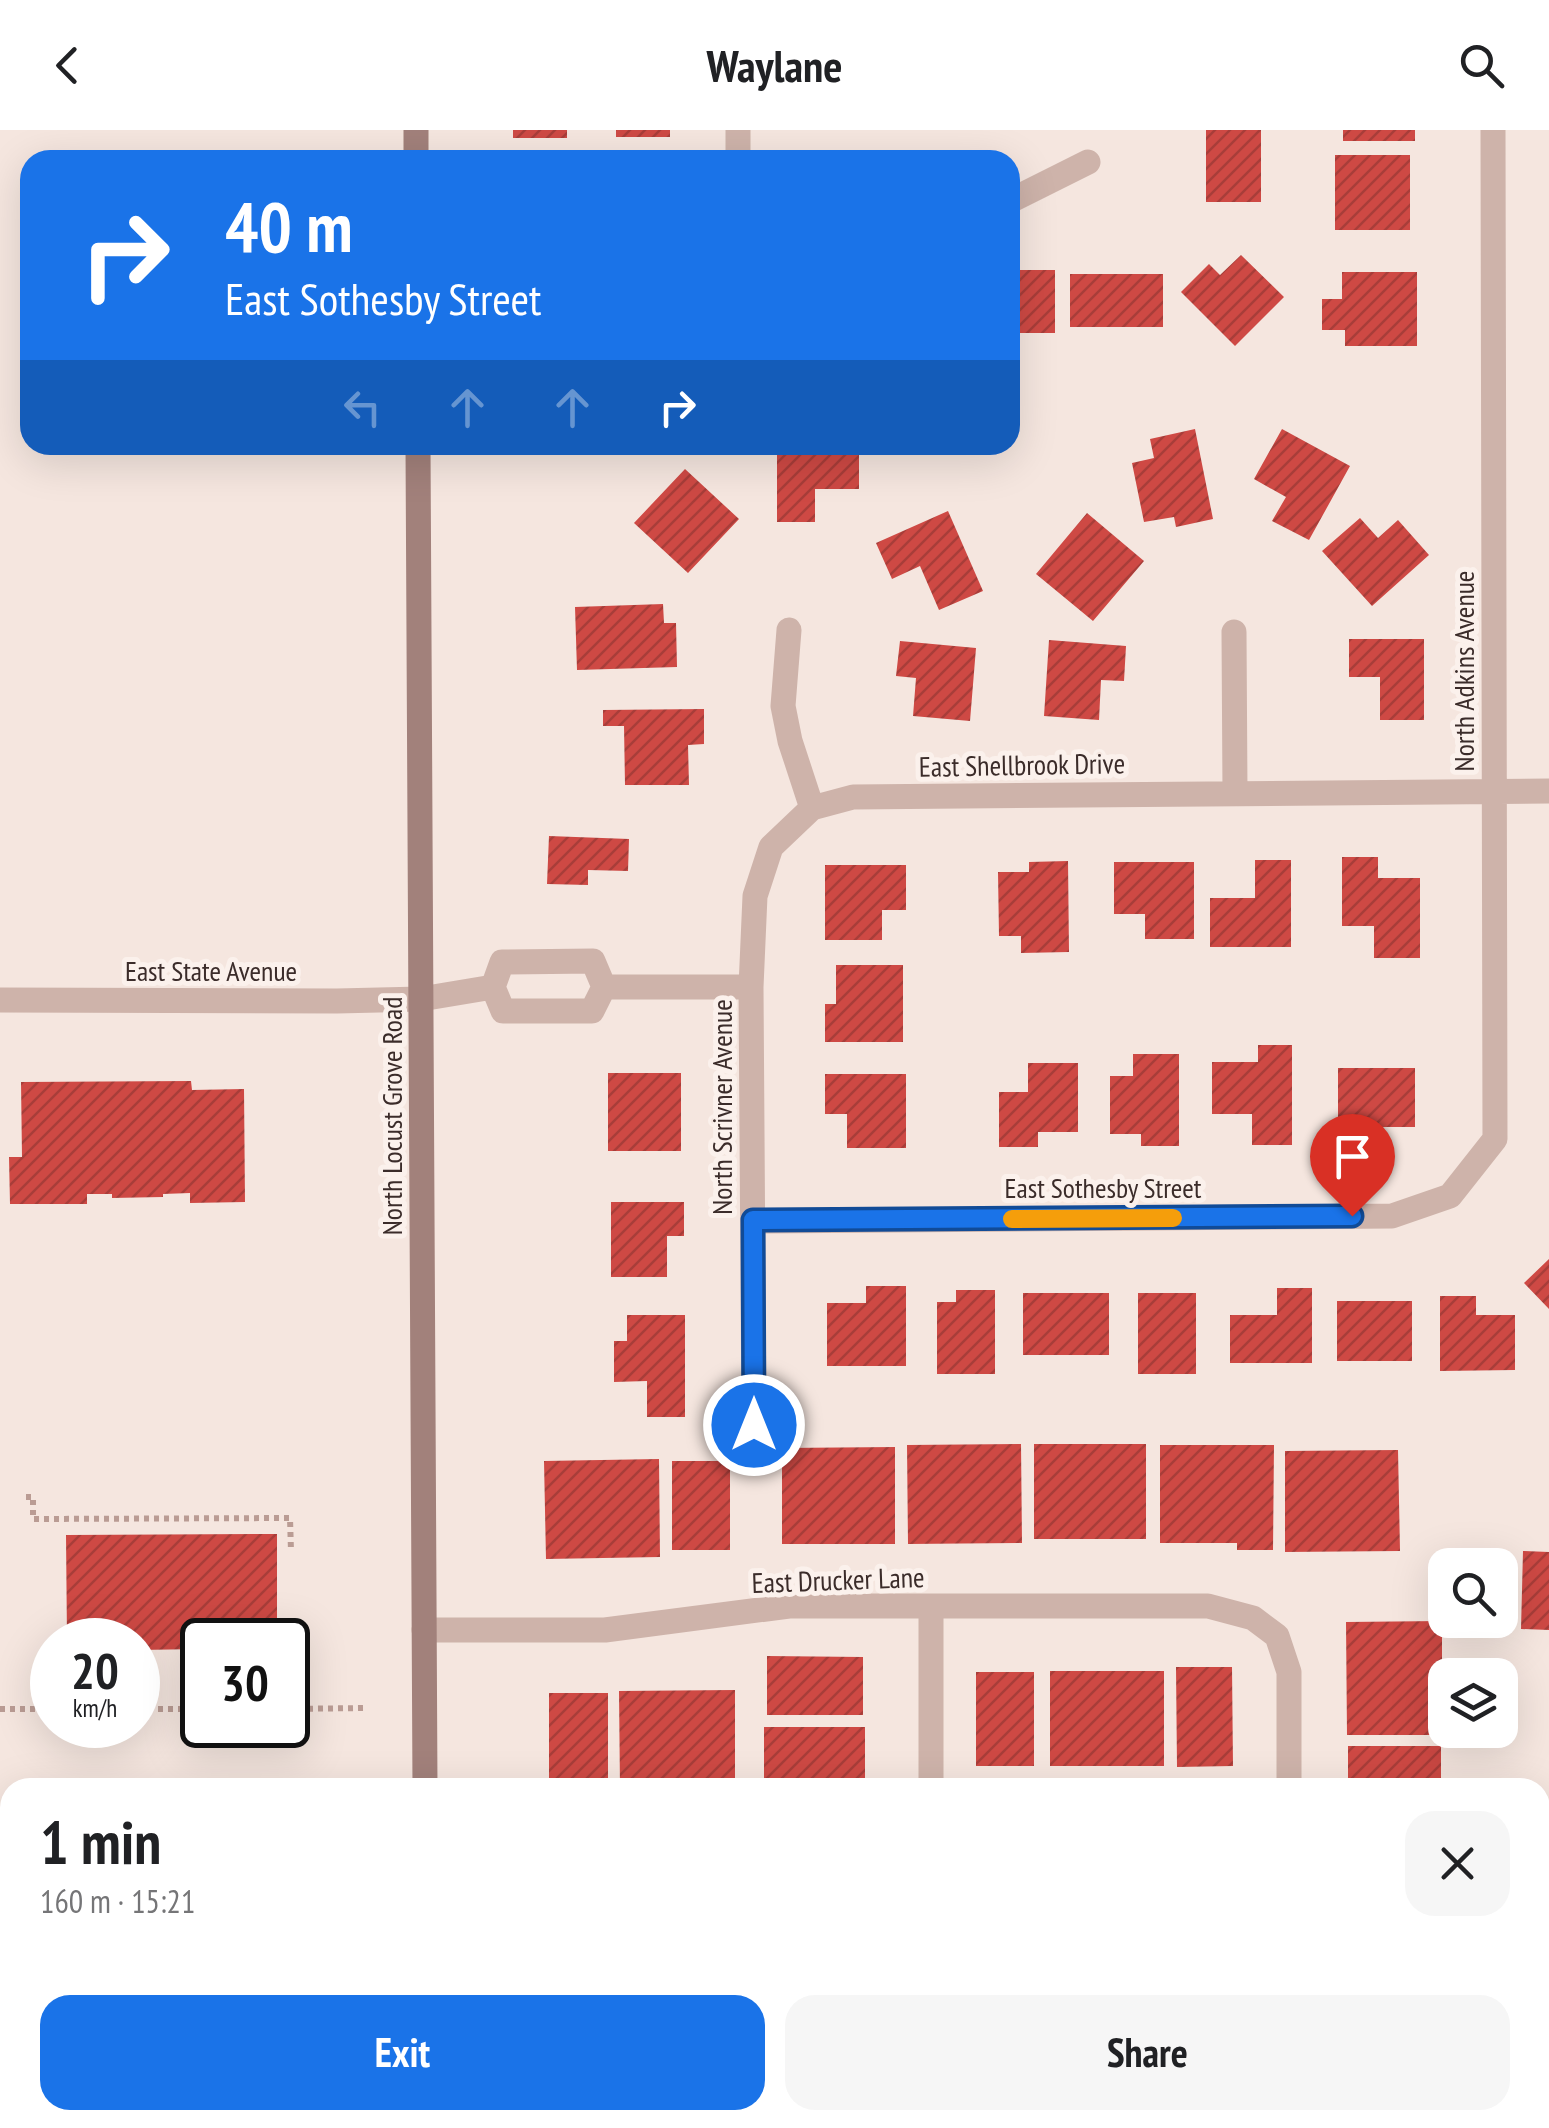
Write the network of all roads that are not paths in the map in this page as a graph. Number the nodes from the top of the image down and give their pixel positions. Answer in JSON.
{"nodes":[{"id":1,"x":1493,"y":130,"type":"edge"},
{"id":2,"x":1088,"y":162,"type":"dead end"},
{"id":3,"x":1020,"y":196,"type":"edge"},
{"id":4,"x":418,"y":455,"type":"edge"},
{"id":5,"x":789,"y":630,"type":"dead end"},
{"id":6,"x":1234,"y":632,"type":"dead end"},
{"id":7,"x":1494,"y":791,"type":"junction"},
{"id":8,"x":1549,"y":791,"type":"edge"},
{"id":9,"x":1235,"y":793,"type":"junction"},
{"id":10,"x":812,"y":808,"type":"junction"},
{"id":11,"x":493,"y":987,"type":"junction"},
{"id":12,"x":604,"y":987,"type":"junction"},
{"id":13,"x":751,"y":987,"type":"junction"},
{"id":14,"x":421,"y":999,"type":"junction"},
{"id":15,"x":0,"y":1000,"type":"edge"},
{"id":16,"x":1450,"y":1196,"type":"joint"},
{"id":17,"x":753,"y":1220,"type":"junction"},
{"id":18,"x":754,"y":1425,"type":"dead end"},
{"id":19,"x":931,"y":1606,"type":"junction"},
{"id":20,"x":424,"y":1630,"type":"junction"},
{"id":21,"x":424,"y":1778,"type":"edge"},
{"id":22,"x":931,"y":1778,"type":"edge"},
{"id":23,"x":1289,"y":1778,"type":"edge"}],
"edges":[{"from":1,"to":7,"type":"street","name":"North Adkins Avenue"},
{"from":2,"to":3,"type":"street"},
{"from":4,"to":14,"type":"main road","name":"North Locust Grove Road"},
{"from":5,"to":10,"type":"street"},
{"from":6,"to":9,"type":"street"},
{"from":7,"to":8,"type":"street","name":"East Shellbrook Drive"},
{"from":7,"to":9,"type":"street","name":"East Shellbrook Drive"},
{"from":7,"to":16,"type":"street","name":"North Adkins Avenue"},
{"from":9,"to":10,"type":"street","name":"East Shellbrook Drive"},
{"from":10,"to":13,"type":"street","name":"North Scrivner Avenue"},
{"from":11,"to":12,"type":"street"},
{"from":11,"to":12,"type":"street"},
{"from":11,"to":14,"type":"street"},
{"from":12,"to":13,"type":"street"},
{"from":13,"to":17,"type":"street","name":"North Scrivner Avenue"},
{"from":14,"to":15,"type":"street","name":"East State Avenue"},
{"from":14,"to":20,"type":"main road","name":"North Locust Grove Road"},
{"from":16,"to":17,"type":"street","name":"East Sothesby Street"},
{"from":17,"to":18,"type":"street","name":"North Scrivner Avenue"},
{"from":19,"to":20,"type":"street","name":"East Drucker Lane"},
{"from":19,"to":22,"type":"street"},
{"from":19,"to":23,"type":"street","name":"East Drucker Lane"},
{"from":20,"to":21,"type":"main road","name":"North Locust Grove Road"}]}
